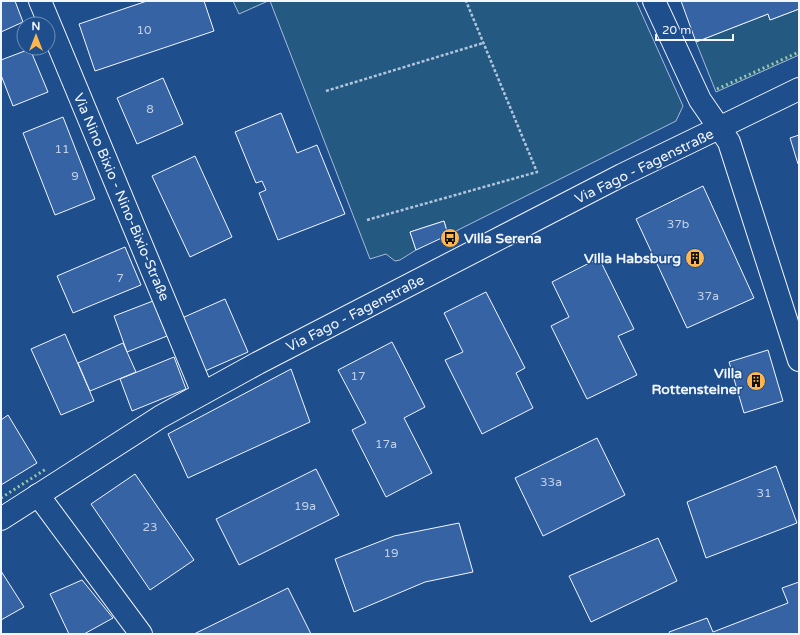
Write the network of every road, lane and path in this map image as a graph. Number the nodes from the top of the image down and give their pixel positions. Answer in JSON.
{"nodes":[{"id":1,"x":40,"y":1,"type":"edge"},
{"id":2,"x":466,"y":1,"type":"edge"},
{"id":3,"x":654,"y":1,"type":"edge"},
{"id":4,"x":483,"y":43,"type":"junction"},
{"id":5,"x":799,"y":89,"type":"edge"},
{"id":6,"x":326,"y":91,"type":"dead end"},
{"id":7,"x":721,"y":128,"type":"junction"},
{"id":8,"x":367,"y":220,"type":"dead end"},
{"id":9,"x":799,"y":360,"type":"edge"},
{"id":10,"x":204,"y":393,"type":"junction"},
{"id":11,"x":38,"y":495,"type":"junction"},
{"id":12,"x":1,"y":518,"type":"edge"},
{"id":13,"x":141,"y":634,"type":"edge"}],
"edges":[{"from":1,"to":10,"type":"street","name":"Via Nino Bixio - Nino-Bixio-Straße"},
{"from":2,"to":4,"type":"path"},
{"from":3,"to":7,"type":"street","name":"Via Fago - Fagenstraße"},
{"from":4,"to":6,"type":"path"},
{"from":4,"to":8,"type":"path"},
{"from":5,"to":7,"type":"street","name":"Via Fago - Fagenstraße"},
{"from":7,"to":9,"type":"street"},
{"from":7,"to":10,"type":"street","name":"Via Fago - Fagenstraße"},
{"from":10,"to":11,"type":"street","name":"Via Fago - Fagenstraße"},
{"from":11,"to":12,"type":"street","name":"Via Fago - Fagenstraße"},
{"from":11,"to":13,"type":"street"}]}
